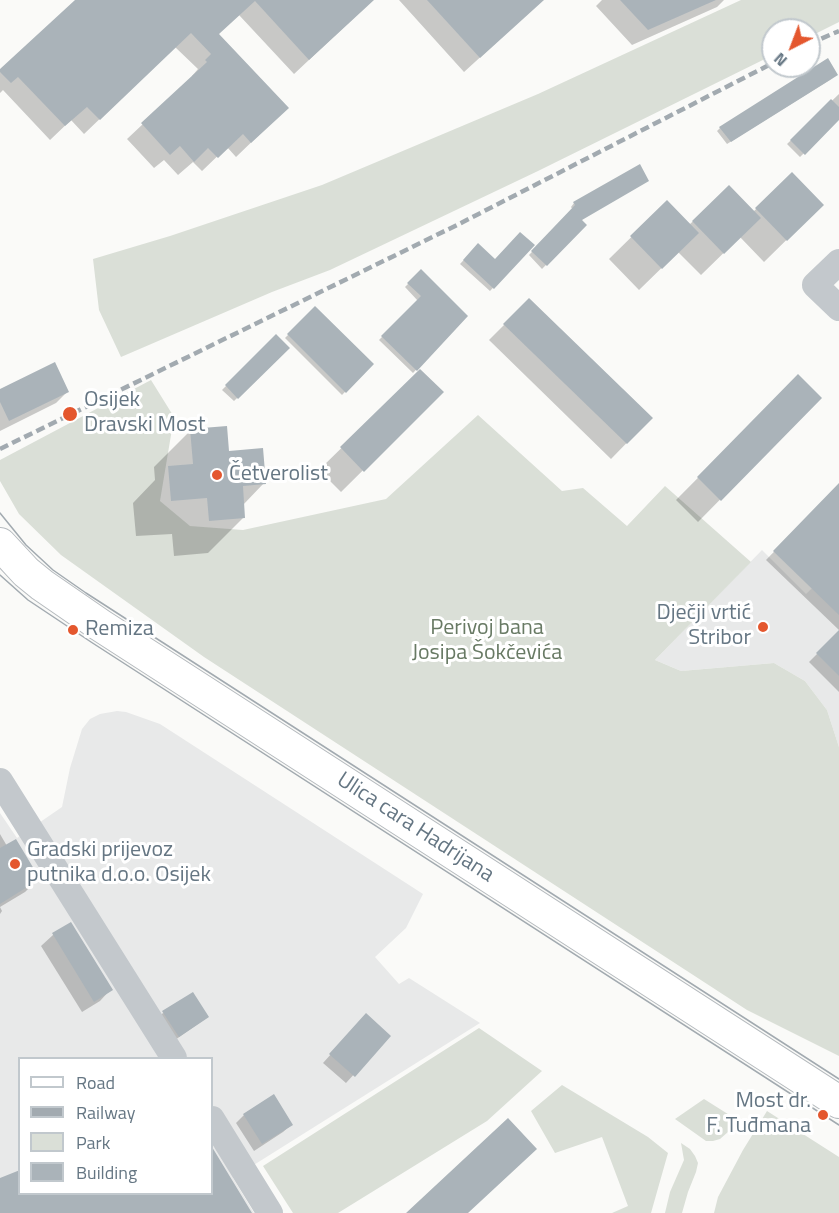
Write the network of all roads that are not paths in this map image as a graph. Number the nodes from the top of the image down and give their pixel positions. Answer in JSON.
{"nodes":[{"id":1,"x":839,"y":262,"type":"edge"},
{"id":2,"x":839,"y":308,"type":"edge"},
{"id":3,"x":0,"y":544,"type":"edge"},
{"id":4,"x":0,"y":781,"type":"edge"},
{"id":5,"x":173,"y":1057,"type":"edge"},
{"id":6,"x":839,"y":1102,"type":"edge"},
{"id":7,"x":213,"y":1121,"type":"edge"},
{"id":8,"x":270,"y":1213,"type":"edge"}],
"edges":[{"from":1,"to":2,"type":"street"},
{"from":3,"to":6,"type":"main road","name":"Ulica cara Hadrijana"},
{"from":4,"to":5,"type":"street"},
{"from":7,"to":8,"type":"street"}]}
